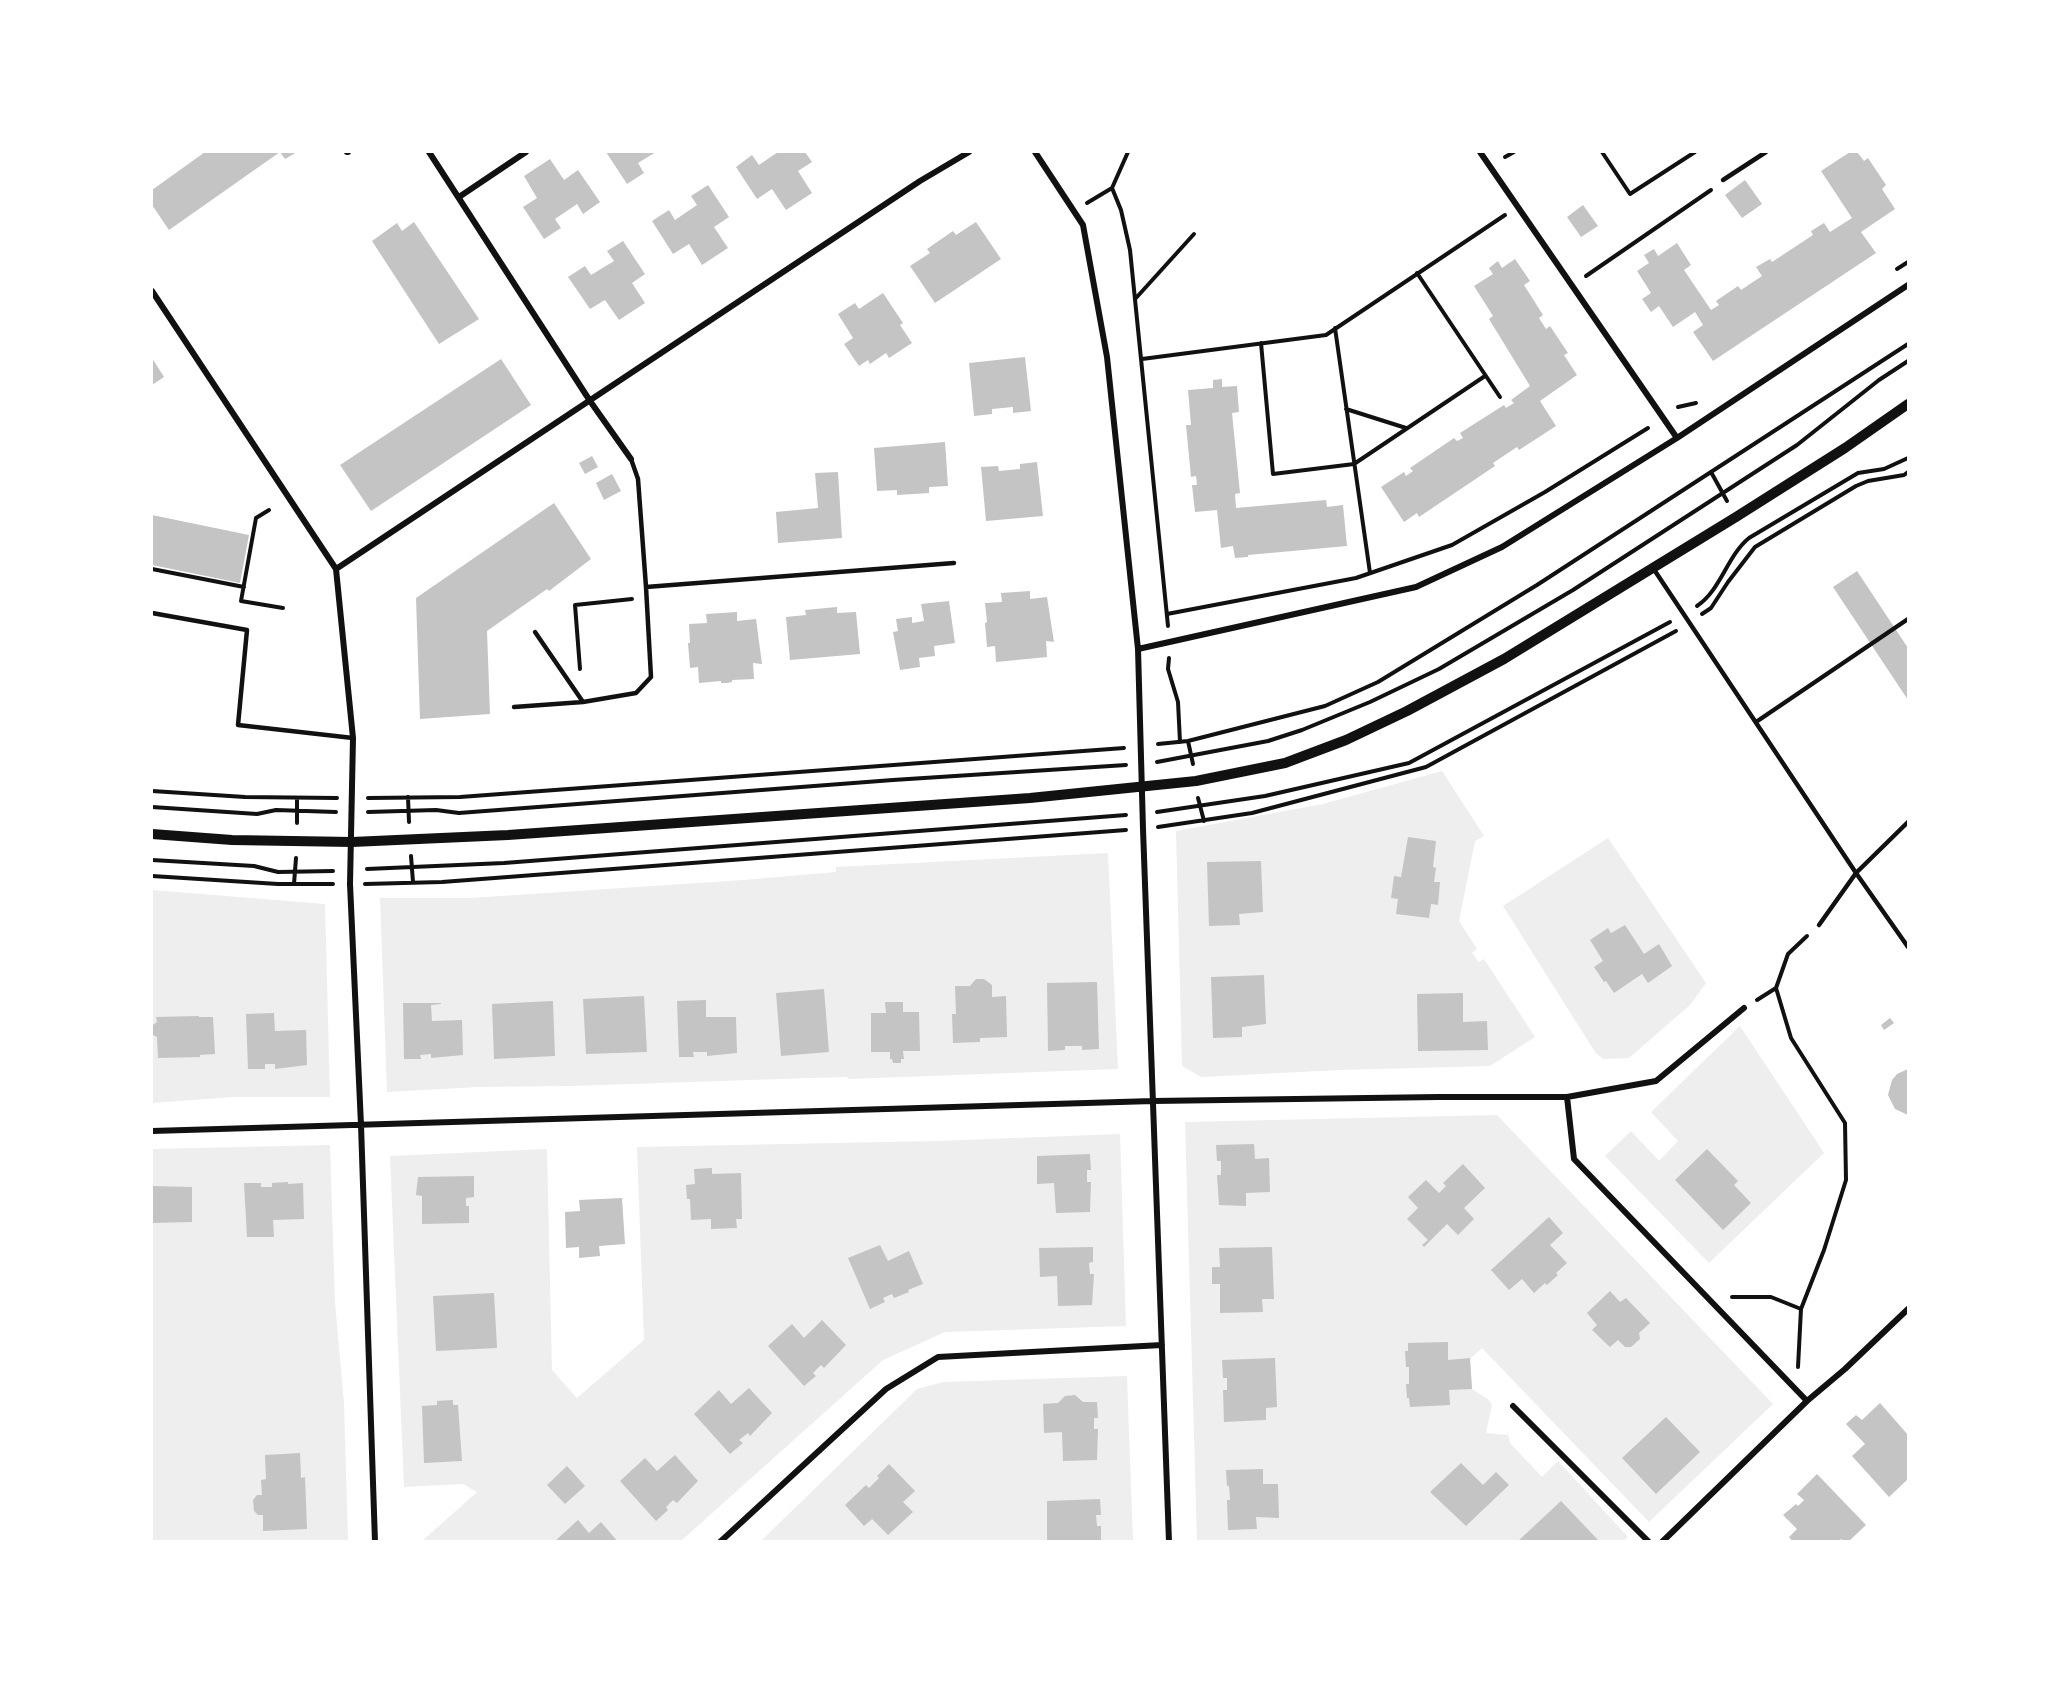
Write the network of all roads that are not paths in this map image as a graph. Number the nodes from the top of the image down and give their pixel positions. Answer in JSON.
{"nodes":[{"id":1,"x":429,"y":152,"type":"edge"},
{"id":2,"x":526,"y":152,"type":"edge"},
{"id":3,"x":969,"y":152,"type":"edge"},
{"id":4,"x":1035,"y":152,"type":"edge"},
{"id":5,"x":1480,"y":152,"type":"edge"},
{"id":6,"x":1766,"y":152,"type":"edge"},
{"id":7,"x":1724,"y":180,"type":"road end"},
{"id":8,"x":459,"y":197,"type":"junction"},
{"id":9,"x":1908,"y":285,"type":"edge"},
{"id":10,"x":152,"y":291,"type":"edge"},
{"id":11,"x":590,"y":400,"type":"junction"},
{"id":12,"x":1908,"y":404,"type":"edge"},
{"id":13,"x":1677,"y":438,"type":"junction"},
{"id":14,"x":631,"y":459,"type":"joint"},
{"id":15,"x":954,"y":562,"type":"dead end"},
{"id":16,"x":1653,"y":568,"type":"junction"},
{"id":17,"x":336,"y":569,"type":"junction"},
{"id":18,"x":646,"y":587,"type":"junction"},
{"id":19,"x":152,"y":613,"type":"edge"},
{"id":20,"x":1908,"y":619,"type":"edge"},
{"id":21,"x":535,"y":632,"type":"dead end"},
{"id":22,"x":1138,"y":649,"type":"junction"},
{"id":23,"x":583,"y":702,"type":"junction"},
{"id":24,"x":514,"y":707,"type":"dead end"},
{"id":25,"x":1756,"y":722,"type":"junction"},
{"id":26,"x":353,"y":738,"type":"junction"},
{"id":27,"x":1142,"y":787,"type":"junction"},
{"id":28,"x":1908,"y":822,"type":"edge"},
{"id":29,"x":152,"y":834,"type":"edge"},
{"id":30,"x":352,"y":842,"type":"junction"},
{"id":31,"x":1856,"y":873,"type":"junction"},
{"id":32,"x":1818,"y":925,"type":"road end"},
{"id":33,"x":1908,"y":947,"type":"edge"},
{"id":34,"x":1744,"y":1008,"type":"dead end"},
{"id":35,"x":1568,"y":1097,"type":"junction"},
{"id":36,"x":1153,"y":1101,"type":"junction"},
{"id":37,"x":361,"y":1125,"type":"junction"},
{"id":38,"x":152,"y":1131,"type":"edge"},
{"id":39,"x":1908,"y":1308,"type":"edge"},
{"id":40,"x":1162,"y":1345,"type":"junction"},
{"id":41,"x":1807,"y":1401,"type":"junction"},
{"id":42,"x":1513,"y":1406,"type":"dead end"},
{"id":43,"x":375,"y":1542,"type":"edge"},
{"id":44,"x":720,"y":1542,"type":"edge"},
{"id":45,"x":1168,"y":1542,"type":"edge"},
{"id":46,"x":1649,"y":1542,"type":"edge"},
{"id":47,"x":1662,"y":1542,"type":"edge"}],
"edges":[{"from":1,"to":8,"type":"street"},
{"from":2,"to":8,"type":"street"},
{"from":3,"to":11,"type":"street"},
{"from":4,"to":22,"type":"street"},
{"from":5,"to":13,"type":"street"},
{"from":6,"to":7,"type":"lane"},
{"from":8,"to":11,"type":"street"},
{"from":9,"to":13,"type":"street"},
{"from":10,"to":17,"type":"street"},
{"from":11,"to":14,"type":"street"},
{"from":11,"to":17,"type":"street"},
{"from":12,"to":16,"type":"street"},
{"from":13,"to":22,"type":"street"},
{"from":14,"to":18,"type":"lane"},
{"from":15,"to":18,"type":"lane"},
{"from":16,"to":25,"type":"lane"},
{"from":16,"to":27,"type":"street"},
{"from":17,"to":26,"type":"street"},
{"from":18,"to":23,"type":"lane"},
{"from":19,"to":26,"type":"lane"},
{"from":20,"to":25,"type":"lane"},
{"from":21,"to":23,"type":"lane"},
{"from":22,"to":27,"type":"street"},
{"from":23,"to":24,"type":"lane"},
{"from":25,"to":31,"type":"lane"},
{"from":26,"to":30,"type":"street"},
{"from":27,"to":30,"type":"street"},
{"from":27,"to":36,"type":"street"},
{"from":28,"to":31,"type":"lane"},
{"from":29,"to":30,"type":"street"},
{"from":30,"to":37,"type":"street"},
{"from":31,"to":32,"type":"lane"},
{"from":31,"to":33,"type":"lane"},
{"from":34,"to":35,"type":"street"},
{"from":35,"to":36,"type":"street"},
{"from":35,"to":41,"type":"street"},
{"from":36,"to":37,"type":"street"},
{"from":36,"to":40,"type":"street"},
{"from":37,"to":38,"type":"street"},
{"from":37,"to":43,"type":"street"},
{"from":39,"to":41,"type":"street"},
{"from":40,"to":44,"type":"street"},
{"from":40,"to":45,"type":"street"},
{"from":41,"to":47,"type":"street"},
{"from":42,"to":46,"type":"street"}]}
